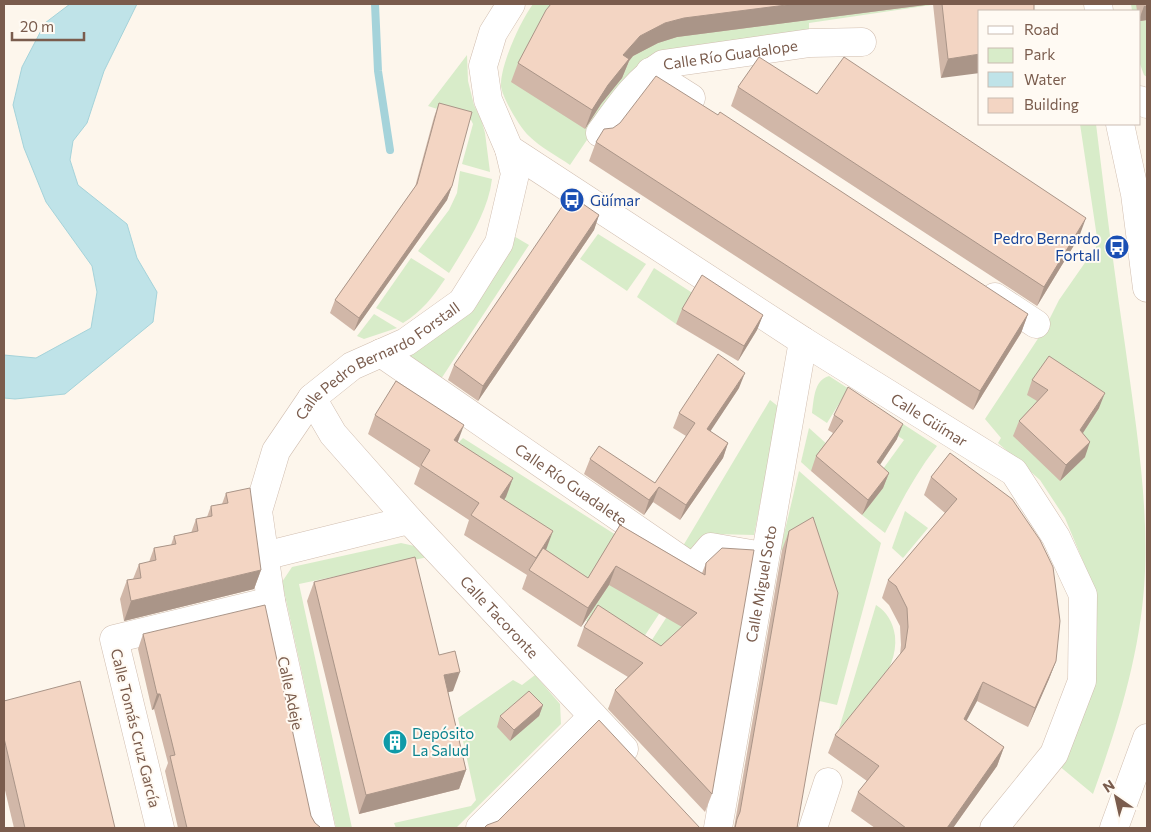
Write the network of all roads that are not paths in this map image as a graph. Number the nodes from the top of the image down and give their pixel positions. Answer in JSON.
{"nodes":[{"id":1,"x":511,"y":4,"type":"edge"},
{"id":2,"x":862,"y":42,"type":"dead end"},
{"id":3,"x":650,"y":72,"type":"junction"},
{"id":4,"x":711,"y":112,"type":"edge"},
{"id":5,"x":1123,"y":126,"type":"edge"},
{"id":6,"x":600,"y":133,"type":"edge"},
{"id":7,"x":509,"y":149,"type":"junction"},
{"id":8,"x":1147,"y":151,"type":"edge"},
{"id":9,"x":1147,"y":165,"type":"edge"},
{"id":10,"x":1135,"y":194,"type":"junction"},
{"id":11,"x":978,"y":286,"type":"edge"},
{"id":12,"x":1147,"y":288,"type":"edge"},
{"id":13,"x":1036,"y":324,"type":"dead end"},
{"id":14,"x":803,"y":341,"type":"junction"},
{"id":15,"x":381,"y":353,"type":"junction"},
{"id":16,"x":312,"y":398,"type":"junction"},
{"id":17,"x":409,"y":520,"type":"junction"},
{"id":18,"x":264,"y":556,"type":"junction"},
{"id":19,"x":765,"y":556,"type":"junction"},
{"id":20,"x":272,"y":601,"type":"junction"},
{"id":21,"x":593,"y":716,"type":"junction"},
{"id":22,"x":1147,"y":738,"type":"edge"},
{"id":23,"x":639,"y":765,"type":"edge"},
{"id":24,"x":828,"y":782,"type":"dead end"},
{"id":25,"x":160,"y":828,"type":"edge"},
{"id":26,"x":321,"y":828,"type":"edge"},
{"id":27,"x":480,"y":828,"type":"edge"},
{"id":28,"x":718,"y":828,"type":"edge"},
{"id":29,"x":813,"y":828,"type":"edge"},
{"id":30,"x":994,"y":828,"type":"edge"},
{"id":31,"x":1114,"y":828,"type":"edge"}],
"edges":[{"from":1,"to":7,"type":"street","name":"Calle Pedro Bernardo Forstall"},
{"from":2,"to":3,"type":"street","name":"Calle Río Guadalope"},
{"from":3,"to":4,"type":"street"},
{"from":3,"to":6,"type":"street","name":"Calle Río Guadalope"},
{"from":5,"to":8,"type":"street"},
{"from":5,"to":10,"type":"street"},
{"from":7,"to":14,"type":"street","name":"Calle Güímar"},
{"from":7,"to":15,"type":"street","name":"Calle Pedro Bernardo Forstall"},
{"from":9,"to":10,"type":"street"},
{"from":10,"to":12,"type":"street"},
{"from":11,"to":13,"type":"street"},
{"from":14,"to":19,"type":"street","name":"Calle Miguel Soto"},
{"from":14,"to":30,"type":"street","name":"Calle Güímar"},
{"from":15,"to":16,"type":"street","name":"Calle Pedro Bernardo Forstall"},
{"from":15,"to":19,"type":"street","name":"Calle Río Guadalete"},
{"from":16,"to":17,"type":"street","name":"Calle Tacoronte"},
{"from":16,"to":18,"type":"street","name":"Calle Pedro Bernardo Forstall"},
{"from":17,"to":18,"type":"street"},
{"from":17,"to":21,"type":"street","name":"Calle Tacoronte"},
{"from":18,"to":20,"type":"street","name":"Calle Adeje"},
{"from":19,"to":28,"type":"street","name":"Calle Miguel Soto"},
{"from":20,"to":25,"type":"street","name":"Calle Tomás Cruz García"},
{"from":20,"to":26,"type":"street","name":"Calle Adeje"},
{"from":21,"to":23,"type":"street","name":"Calle Tacoronte"},
{"from":21,"to":27,"type":"street"},
{"from":22,"to":31,"type":"street"},
{"from":24,"to":29,"type":"street"}]}
